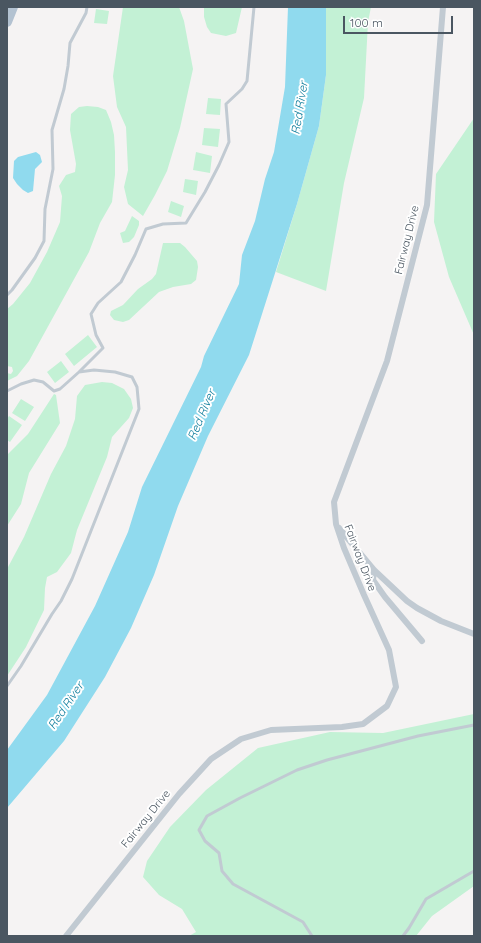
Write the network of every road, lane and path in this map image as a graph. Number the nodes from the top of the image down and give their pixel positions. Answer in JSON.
{"nodes":[{"id":1,"x":13,"y":7,"type":"edge"},
{"id":2,"x":87,"y":7,"type":"edge"},
{"id":3,"x":254,"y":7,"type":"edge"},
{"id":4,"x":443,"y":7,"type":"edge"},
{"id":5,"x":7,"y":22,"type":"edge"},
{"id":6,"x":7,"y":295,"type":"edge"},
{"id":7,"x":79,"y":372,"type":"junction"},
{"id":8,"x":7,"y":391,"type":"edge"},
{"id":9,"x":336,"y":524,"type":"junction"},
{"id":10,"x":374,"y":570,"type":"junction"},
{"id":11,"x":474,"y":634,"type":"edge"},
{"id":12,"x":422,"y":641,"type":"dead end"},
{"id":13,"x":7,"y":686,"type":"edge"},
{"id":14,"x":474,"y":725,"type":"edge"},
{"id":15,"x":474,"y":871,"type":"edge"},
{"id":16,"x":66,"y":936,"type":"edge"},
{"id":17,"x":312,"y":936,"type":"edge"},
{"id":18,"x":403,"y":936,"type":"edge"}],
"edges":[{"from":1,"to":5,"type":"main road"},
{"from":2,"to":6,"type":"lane"},
{"from":3,"to":7,"type":"lane"},
{"from":4,"to":9,"type":"street","name":"Fairway Drive"},
{"from":7,"to":8,"type":"lane"},
{"from":7,"to":13,"type":"lane"},
{"from":9,"to":10,"type":"street"},
{"from":9,"to":16,"type":"street","name":"Fairway Drive"},
{"from":10,"to":11,"type":"street"},
{"from":10,"to":12,"type":"street"},
{"from":14,"to":17,"type":"lane"},
{"from":15,"to":18,"type":"lane"}]}
